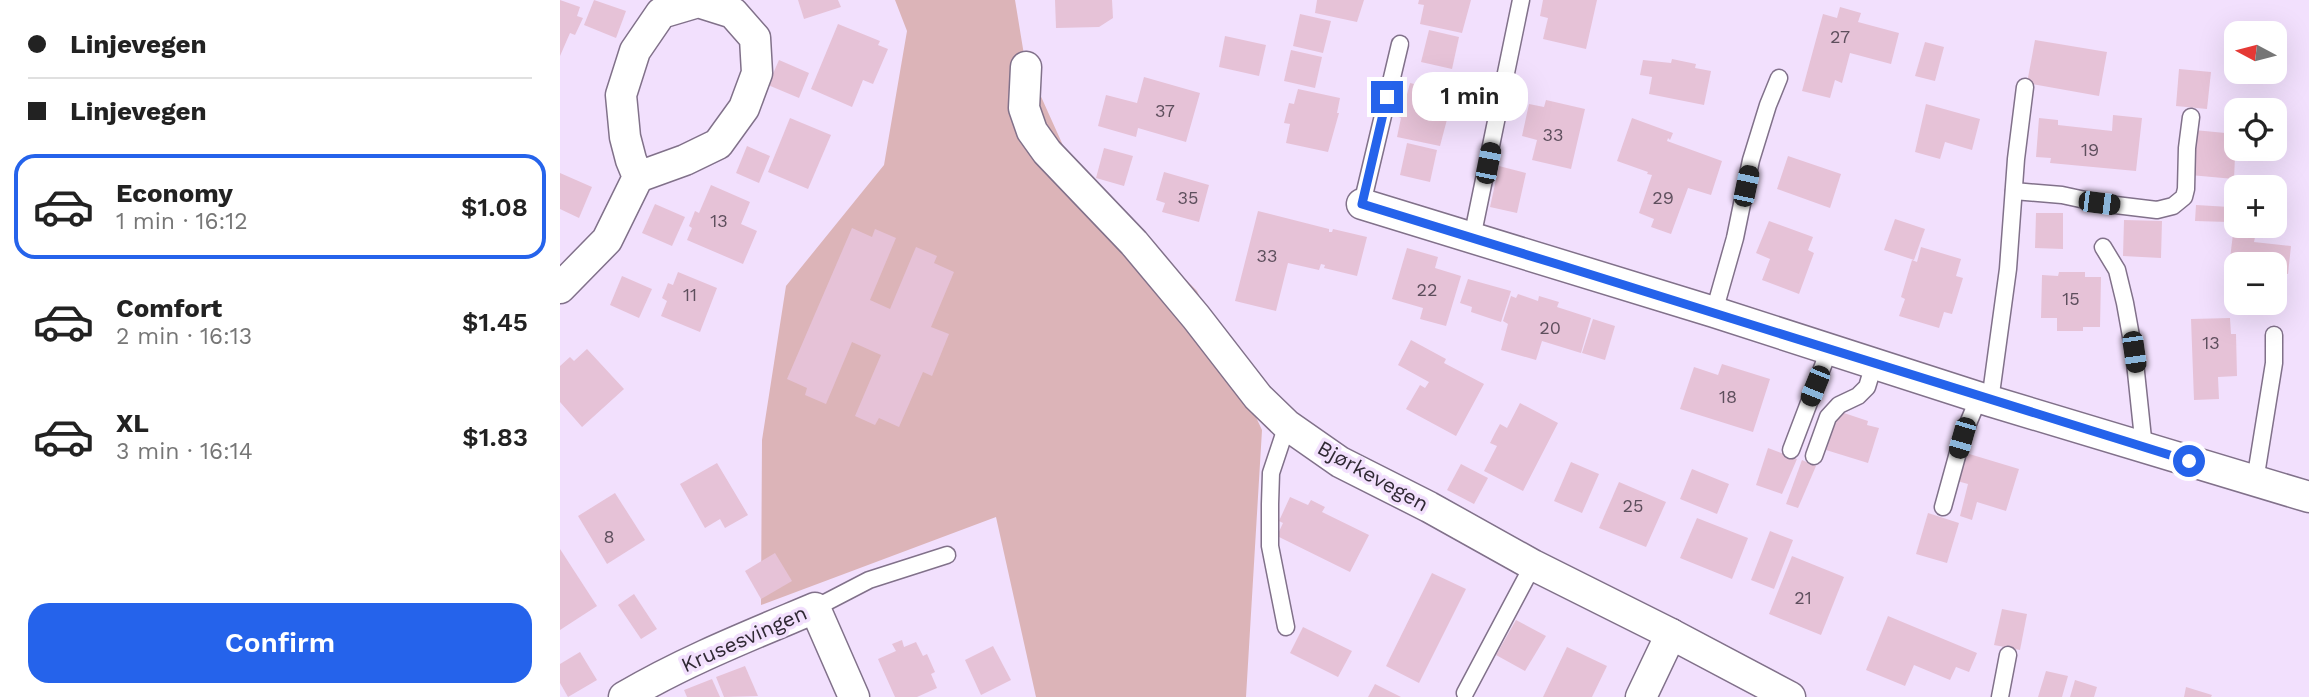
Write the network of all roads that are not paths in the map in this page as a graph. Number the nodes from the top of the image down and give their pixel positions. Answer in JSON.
{"nodes":[{"id":1,"x":1521,"y":0,"type":"edge"},
{"id":2,"x":1400,"y":44,"type":"dead end"},
{"id":3,"x":1026,"y":67,"type":"dead end"},
{"id":4,"x":1779,"y":78,"type":"dead end"},
{"id":5,"x":2025,"y":87,"type":"dead end"},
{"id":6,"x":2191,"y":117,"type":"dead end"},
{"id":7,"x":638,"y":177,"type":"junction"},
{"id":8,"x":2014,"y":191,"type":"junction"},
{"id":9,"x":1362,"y":204,"type":"joint"},
{"id":10,"x":1472,"y":238,"type":"junction"},
{"id":11,"x":2103,"y":247,"type":"dead end"},
{"id":12,"x":560,"y":288,"type":"edge"},
{"id":13,"x":1714,"y":312,"type":"junction"},
{"id":14,"x":2274,"y":335,"type":"dead end"},
{"id":15,"x":1829,"y":349,"type":"junction"},
{"id":16,"x":1874,"y":364,"type":"junction"},
{"id":17,"x":1984,"y":399,"type":"junction"},
{"id":18,"x":1287,"y":425,"type":"junction"},
{"id":19,"x":2144,"y":447,"type":"junction"},
{"id":20,"x":1791,"y":450,"type":"dead end"},
{"id":21,"x":1814,"y":456,"type":"dead end"},
{"id":22,"x":2255,"y":481,"type":"junction"},
{"id":23,"x":2309,"y":497,"type":"edge"},
{"id":24,"x":1943,"y":507,"type":"dead end"},
{"id":25,"x":947,"y":555,"type":"dead end"},
{"id":26,"x":1534,"y":565,"type":"junction"},
{"id":27,"x":815,"y":608,"type":"junction"},
{"id":28,"x":1286,"y":627,"type":"dead end"},
{"id":29,"x":1671,"y":634,"type":"junction"},
{"id":30,"x":2008,"y":655,"type":"dead end"},
{"id":31,"x":1465,"y":693,"type":"dead end"},
{"id":32,"x":625,"y":697,"type":"edge"},
{"id":33,"x":854,"y":697,"type":"edge"},
{"id":34,"x":1641,"y":697,"type":"edge"},
{"id":35,"x":1790,"y":697,"type":"edge"},
{"id":36,"x":2000,"y":697,"type":"edge"}],
"edges":[{"from":1,"to":10,"type":"lane"},
{"from":2,"to":9,"type":"lane"},
{"from":3,"to":18,"type":"street","name":"Bjørkevegen"},
{"from":4,"to":13,"type":"lane"},
{"from":5,"to":8,"type":"lane"},
{"from":6,"to":8,"type":"lane"},
{"from":7,"to":7,"type":"street"},
{"from":7,"to":12,"type":"street"},
{"from":8,"to":17,"type":"lane"},
{"from":9,"to":10,"type":"street"},
{"from":10,"to":13,"type":"street"},
{"from":11,"to":19,"type":"lane"},
{"from":13,"to":15,"type":"street"},
{"from":14,"to":22,"type":"lane"},
{"from":15,"to":16,"type":"street"},
{"from":15,"to":20,"type":"lane"},
{"from":16,"to":17,"type":"street"},
{"from":16,"to":21,"type":"lane"},
{"from":17,"to":19,"type":"street"},
{"from":17,"to":24,"type":"lane"},
{"from":18,"to":26,"type":"street","name":"Bjørkevegen"},
{"from":18,"to":28,"type":"lane"},
{"from":19,"to":22,"type":"street"},
{"from":22,"to":23,"type":"street"},
{"from":25,"to":27,"type":"lane"},
{"from":26,"to":29,"type":"street","name":"Bjørkevegen"},
{"from":26,"to":31,"type":"lane"},
{"from":27,"to":32,"type":"street","name":"Krusesvingen"},
{"from":27,"to":33,"type":"street","name":"Krusesvingen"},
{"from":29,"to":34,"type":"street"},
{"from":29,"to":35,"type":"street","name":"Bjørkevegen"},
{"from":30,"to":36,"type":"lane"}]}
